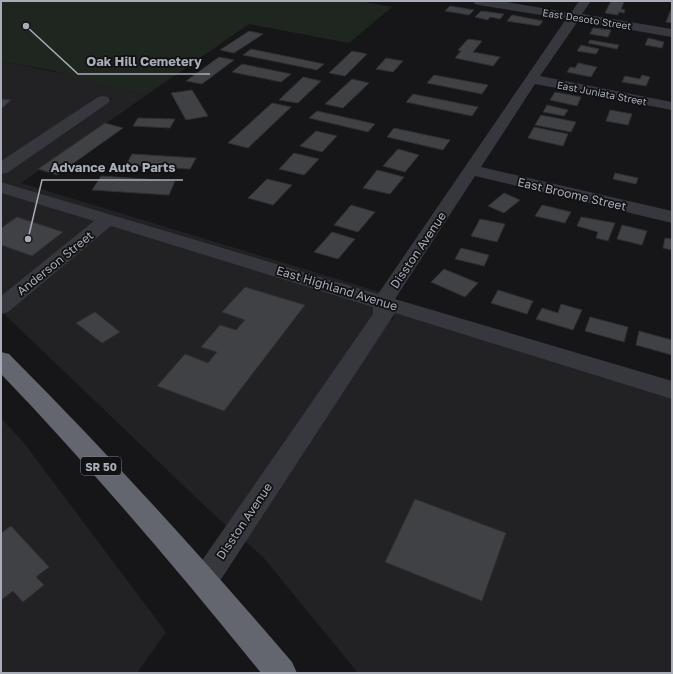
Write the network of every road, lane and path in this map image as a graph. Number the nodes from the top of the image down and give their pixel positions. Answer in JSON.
{"nodes":[{"id":1,"x":479,"y":1,"type":"edge"},
{"id":2,"x":586,"y":1,"type":"edge"},
{"id":3,"x":575,"y":17,"type":"junction"},
{"id":4,"x":672,"y":33,"type":"edge"},
{"id":5,"x":532,"y":79,"type":"junction"},
{"id":6,"x":103,"y":100,"type":"dead end"},
{"id":7,"x":672,"y":106,"type":"edge"},
{"id":8,"x":1,"y":169,"type":"edge"},
{"id":9,"x":472,"y":170,"type":"junction"},
{"id":10,"x":1,"y":187,"type":"edge"},
{"id":11,"x":672,"y":217,"type":"edge"},
{"id":12,"x":108,"y":219,"type":"junction"},
{"id":13,"x":383,"y":302,"type":"junction"},
{"id":14,"x":1,"y":307,"type":"edge"},
{"id":15,"x":1,"y":360,"type":"edge"},
{"id":16,"x":672,"y":390,"type":"edge"},
{"id":17,"x":204,"y":581,"type":"junction"},
{"id":18,"x":281,"y":673,"type":"edge"}],
"edges":[{"from":1,"to":3,"type":"street","name":"East Desoto Street"},
{"from":2,"to":3,"type":"street","name":"Disston Avenue"},
{"from":3,"to":4,"type":"street","name":"East Desoto Street"},
{"from":3,"to":5,"type":"street","name":"Disston Avenue"},
{"from":5,"to":7,"type":"street","name":"East Juniata Street"},
{"from":5,"to":9,"type":"street","name":"Disston Avenue"},
{"from":6,"to":8,"type":"street"},
{"from":9,"to":11,"type":"street","name":"East Broome Street"},
{"from":9,"to":13,"type":"street","name":"Disston Avenue"},
{"from":10,"to":12,"type":"street","name":"East Highland Avenue"},
{"from":12,"to":13,"type":"street","name":"East Highland Avenue"},
{"from":12,"to":14,"type":"street","name":"Anderson Street"},
{"from":13,"to":16,"type":"street","name":"East Highland Avenue"},
{"from":13,"to":17,"type":"street","name":"Disston Avenue"},
{"from":15,"to":17,"type":"highway","number":"SR 50"},
{"from":17,"to":18,"type":"highway","number":"SR 50"}]}
